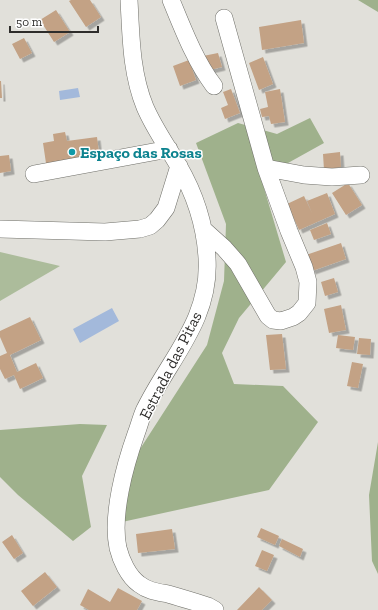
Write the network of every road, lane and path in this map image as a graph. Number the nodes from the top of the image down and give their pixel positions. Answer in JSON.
{"nodes":[{"id":1,"x":129,"y":0,"type":"edge"},
{"id":2,"x":171,"y":0,"type":"edge"},
{"id":3,"x":224,"y":18,"type":"dead end"},
{"id":4,"x":214,"y":86,"type":"dead end"},
{"id":5,"x":169,"y":149,"type":"junction"},
{"id":6,"x":179,"y":166,"type":"junction"},
{"id":7,"x":266,"y":168,"type":"junction"},
{"id":8,"x":34,"y":174,"type":"dead end"},
{"id":9,"x":361,"y":175,"type":"dead end"},
{"id":10,"x":0,"y":229,"type":"edge"},
{"id":11,"x":204,"y":230,"type":"junction"},
{"id":12,"x":216,"y":610,"type":"edge"}],
"edges":[{"from":1,"to":5,"type":"street","name":"Estrada das Pitas"},
{"from":2,"to":4,"type":"street"},
{"from":3,"to":7,"type":"street"},
{"from":5,"to":6,"type":"street","name":"Estrada das Pitas"},
{"from":5,"to":8,"type":"street"},
{"from":6,"to":10,"type":"street"},
{"from":6,"to":11,"type":"street","name":"Estrada das Pitas"},
{"from":7,"to":9,"type":"street"},
{"from":7,"to":11,"type":"street"},
{"from":11,"to":12,"type":"street","name":"Estrada das Pitas"}]}
